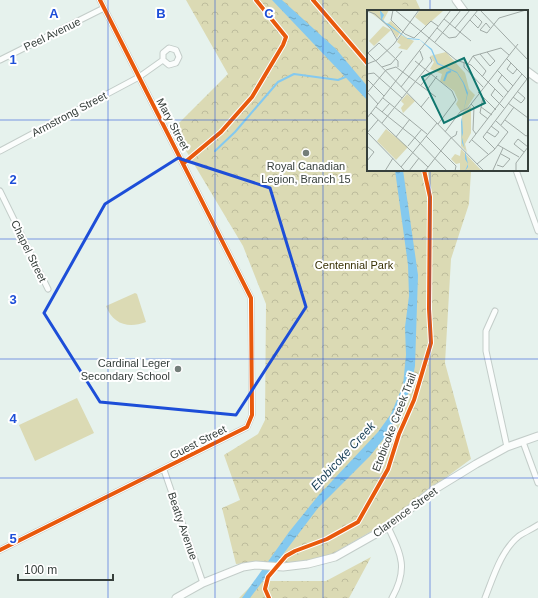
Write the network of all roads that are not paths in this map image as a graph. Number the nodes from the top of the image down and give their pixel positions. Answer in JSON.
{"nodes":[{"id":1,"x":100,"y":0,"type":"edge"},
{"id":2,"x":456,"y":0,"type":"edge"},
{"id":3,"x":104,"y":8,"type":"junction"},
{"id":4,"x":463,"y":10,"type":"edge"},
{"id":5,"x":0,"y":60,"type":"edge"},
{"id":6,"x":163,"y":60,"type":"dead end"},
{"id":7,"x":528,"y":72,"type":"edge"},
{"id":8,"x":139,"y":77,"type":"junction"},
{"id":9,"x":538,"y":79,"type":"edge"},
{"id":10,"x":0,"y":151,"type":"edge"},
{"id":11,"x":516,"y":171,"type":"edge"},
{"id":12,"x":0,"y":191,"type":"edge"},
{"id":13,"x":538,"y":231,"type":"edge"},
{"id":14,"x":230,"y":258,"type":"joint"},
{"id":15,"x":48,"y":290,"type":"dead end"},
{"id":16,"x":495,"y":311,"type":"dead end"},
{"id":17,"x":538,"y":436,"type":"edge"},
{"id":18,"x":523,"y":442,"type":"junction"},
{"id":19,"x":507,"y":447,"type":"junction"},
{"id":20,"x":164,"y":470,"type":"junction"},
{"id":21,"x":538,"y":483,"type":"edge"},
{"id":22,"x":538,"y":525,"type":"edge"},
{"id":23,"x":388,"y":527,"type":"junction"},
{"id":24,"x":0,"y":550,"type":"edge"},
{"id":25,"x":203,"y":583,"type":"junction"},
{"id":26,"x":176,"y":598,"type":"edge"},
{"id":27,"x":392,"y":598,"type":"edge"},
{"id":28,"x":485,"y":598,"type":"edge"}],
"edges":[{"from":1,"to":3,"type":"street","name":"Mary Street"},
{"from":2,"to":4,"type":"street"},
{"from":3,"to":5,"type":"street","name":"Peel Avenue"},
{"from":3,"to":8,"type":"street","name":"Mary Street"},
{"from":6,"to":8,"type":"street","name":"Armstrong Street"},
{"from":7,"to":9,"type":"street"},
{"from":8,"to":10,"type":"street","name":"Armstrong Street"},
{"from":8,"to":14,"type":"street","name":"Mary Street"},
{"from":11,"to":13,"type":"street"},
{"from":12,"to":15,"type":"street","name":"Chapel Street"},
{"from":14,"to":20,"type":"street","name":"Guest Street"},
{"from":16,"to":19,"type":"street"},
{"from":17,"to":18,"type":"street","name":"Clarence Street"},
{"from":18,"to":19,"type":"street","name":"Clarence Street"},
{"from":18,"to":21,"type":"street"},
{"from":19,"to":23,"type":"street","name":"Clarence Street"},
{"from":20,"to":24,"type":"street","name":"Guest Street"},
{"from":20,"to":25,"type":"street","name":"Beatty Avenue"},
{"from":22,"to":28,"type":"street"},
{"from":23,"to":25,"type":"street","name":"Clarence Street"},
{"from":23,"to":27,"type":"street"},
{"from":25,"to":26,"type":"street","name":"Clarence Street"}]}
